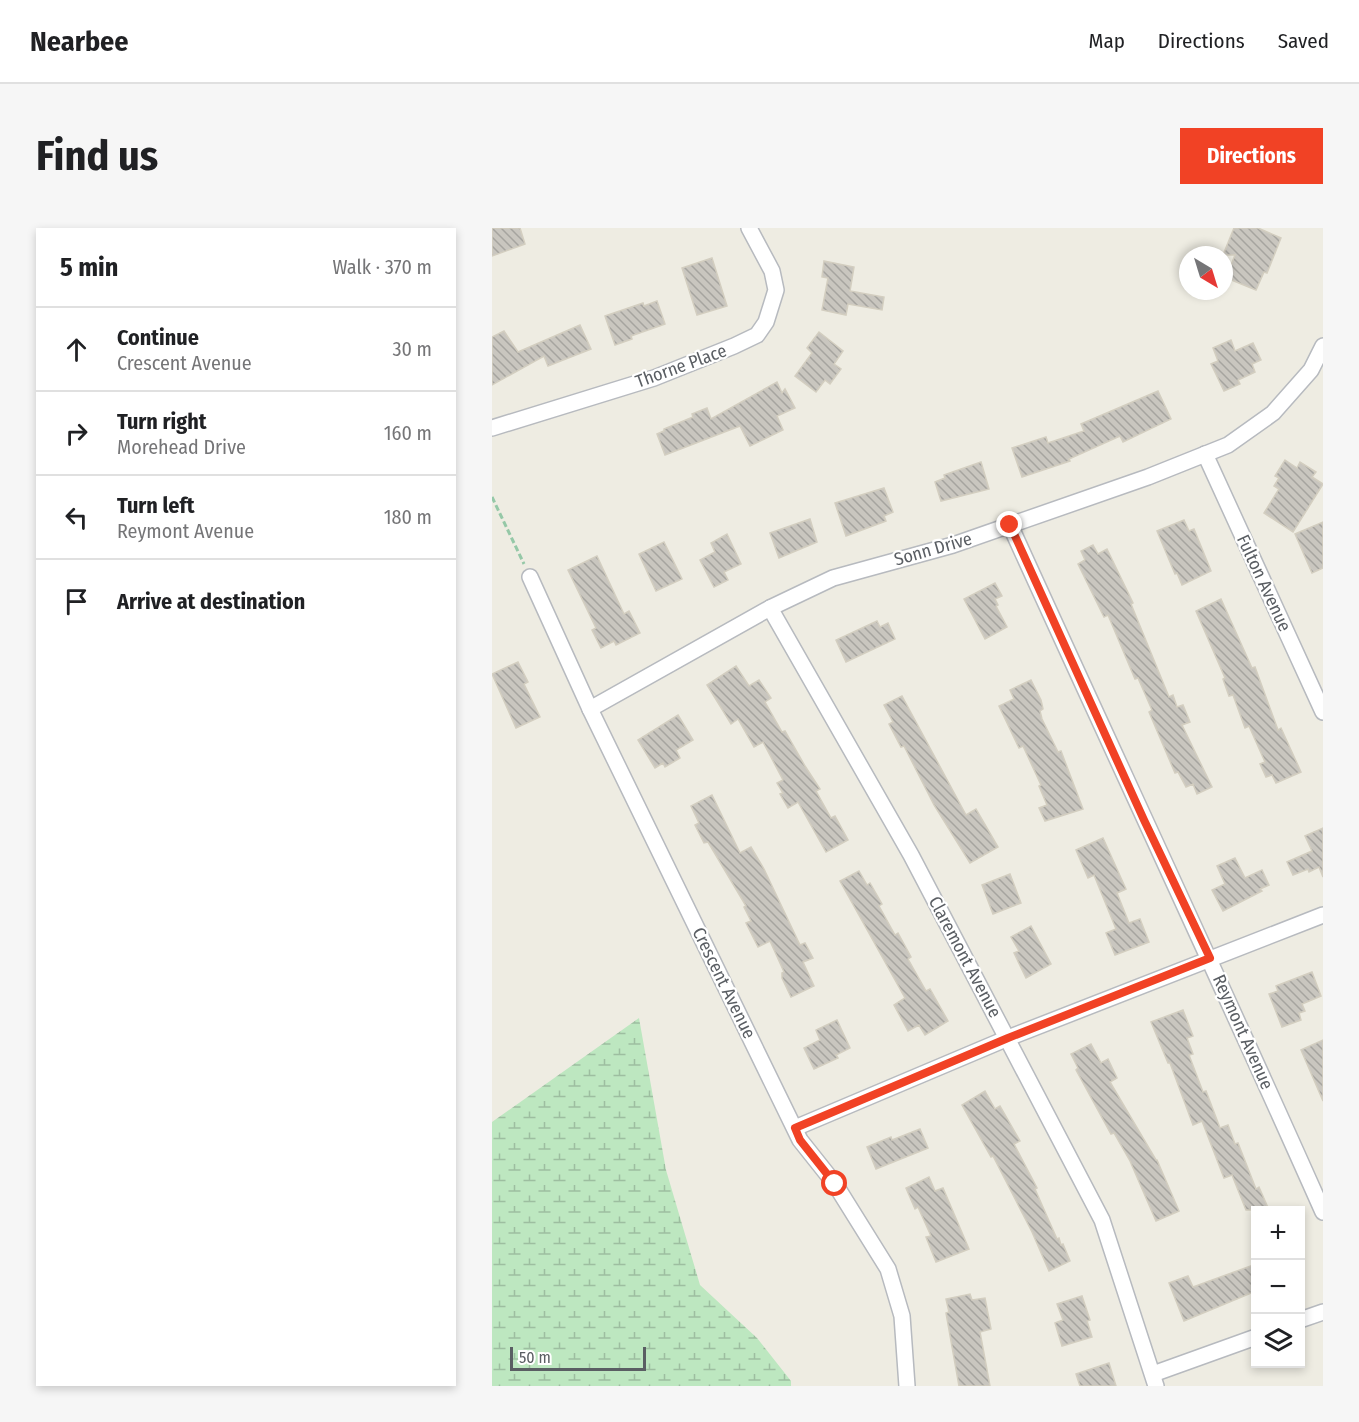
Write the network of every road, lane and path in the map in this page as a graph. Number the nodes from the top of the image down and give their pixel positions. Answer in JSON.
{"nodes":[{"id":1,"x":749,"y":228,"type":"edge"},
{"id":2,"x":1323,"y":346,"type":"edge"},
{"id":3,"x":492,"y":428,"type":"edge"},
{"id":4,"x":1205,"y":454,"type":"junction"},
{"id":5,"x":492,"y":496,"type":"edge"},
{"id":6,"x":1010,"y":525,"type":"junction"},
{"id":7,"x":530,"y":577,"type":"joint"},
{"id":8,"x":770,"y":609,"type":"junction"},
{"id":9,"x":590,"y":709,"type":"junction"},
{"id":10,"x":1323,"y":712,"type":"edge"},
{"id":11,"x":1323,"y":915,"type":"edge"},
{"id":12,"x":1210,"y":958,"type":"junction"},
{"id":13,"x":1008,"y":1038,"type":"junction"},
{"id":14,"x":795,"y":1128,"type":"junction"},
{"id":15,"x":1323,"y":1212,"type":"edge"},
{"id":16,"x":1323,"y":1312,"type":"edge"},
{"id":17,"x":1305,"y":1318,"type":"edge"},
{"id":18,"x":1251,"y":1339,"type":"edge"},
{"id":19,"x":1154,"y":1380,"type":"edge"},
{"id":20,"x":908,"y":1386,"type":"edge"}],
"edges":[{"from":1,"to":3,"type":"street","name":"Thorne Place"},
{"from":2,"to":4,"type":"street","name":"Sonn Drive"},
{"from":4,"to":6,"type":"street","name":"Sonn Drive"},
{"from":4,"to":10,"type":"street","name":"Fulton Avenue"},
{"from":5,"to":7,"type":"path"},
{"from":6,"to":8,"type":"street","name":"Sonn Drive"},
{"from":6,"to":12,"type":"street","name":"Reymont Avenue"},
{"from":7,"to":9,"type":"street","name":"Crescent Avenue"},
{"from":8,"to":9,"type":"street","name":"Sonn Drive"},
{"from":8,"to":13,"type":"street","name":"Claremont Avenue"},
{"from":9,"to":14,"type":"street","name":"Crescent Avenue"},
{"from":11,"to":12,"type":"street"},
{"from":12,"to":13,"type":"street"},
{"from":12,"to":15,"type":"street","name":"Reymont Avenue"},
{"from":13,"to":14,"type":"street"},
{"from":13,"to":19,"type":"street","name":"Claremont Avenue"},
{"from":14,"to":20,"type":"street","name":"Crescent Avenue"},
{"from":16,"to":17,"type":"street"},
{"from":18,"to":19,"type":"street"}]}
